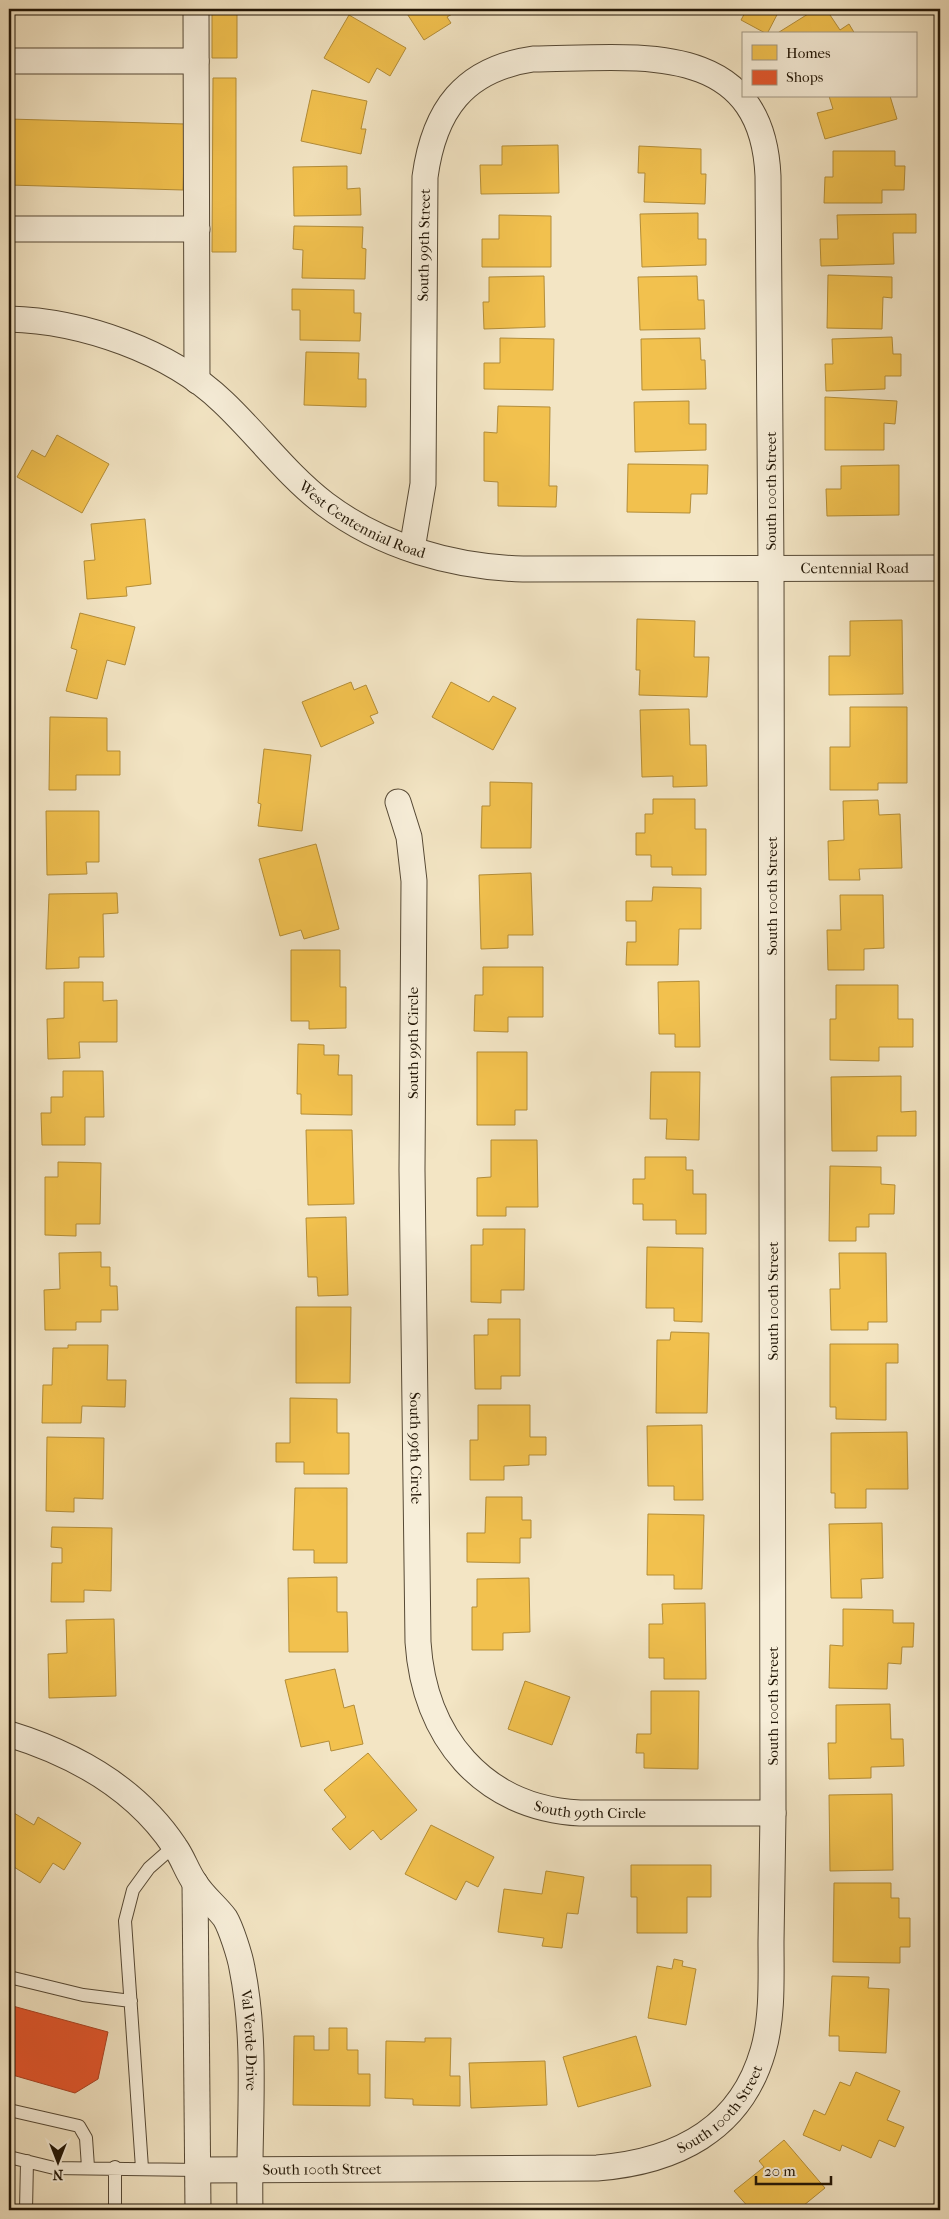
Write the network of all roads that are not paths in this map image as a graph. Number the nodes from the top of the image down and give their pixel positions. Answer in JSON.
{"nodes":[{"id":1,"x":196,"y":9,"type":"edge"},
{"id":2,"x":594,"y":58,"type":"joint"},
{"id":3,"x":9,"y":61,"type":"edge"},
{"id":4,"x":196,"y":61,"type":"junction"},
{"id":5,"x":9,"y":229,"type":"edge"},
{"id":6,"x":197,"y":229,"type":"junction"},
{"id":7,"x":9,"y":319,"type":"edge"},
{"id":8,"x":197,"y":381,"type":"junction"},
{"id":9,"x":412,"y":550,"type":"junction"},
{"id":10,"x":940,"y":568,"type":"edge"},
{"id":11,"x":771,"y":569,"type":"junction"},
{"id":12,"x":398,"y":802,"type":"dead end"},
{"id":13,"x":9,"y":1734,"type":"edge"},
{"id":14,"x":773,"y":1813,"type":"junction"},
{"id":15,"x":174,"y":1846,"type":"junction"},
{"id":16,"x":195,"y":1883,"type":"junction"},
{"id":17,"x":9,"y":1977,"type":"edge"},
{"id":18,"x":131,"y":2000,"type":"junction"},
{"id":19,"x":9,"y":2110,"type":"edge"},
{"id":20,"x":9,"y":2157,"type":"edge"},
{"id":21,"x":27,"y":2161,"type":"junction"},
{"id":22,"x":88,"y":2167,"type":"junction"},
{"id":23,"x":115,"y":2167,"type":"junction"},
{"id":24,"x":142,"y":2168,"type":"junction"},
{"id":25,"x":249,"y":2168,"type":"junction"},
{"id":26,"x":198,"y":2170,"type":"junction"},
{"id":27,"x":26,"y":2210,"type":"edge"},
{"id":28,"x":115,"y":2210,"type":"edge"},
{"id":29,"x":198,"y":2210,"type":"edge"},
{"id":30,"x":250,"y":2210,"type":"edge"}],
"edges":[{"from":1,"to":4,"type":"street"},
{"from":2,"to":9,"type":"street","name":"South 99th Street"},
{"from":2,"to":11,"type":"street","name":"South 100th Street"},
{"from":3,"to":4,"type":"street"},
{"from":4,"to":6,"type":"street"},
{"from":5,"to":6,"type":"street"},
{"from":6,"to":8,"type":"street"},
{"from":7,"to":8,"type":"street","name":"West Centennial Road"},
{"from":8,"to":9,"type":"street","name":"West Centennial Road"},
{"from":9,"to":11,"type":"street","name":"West Centennial Road"},
{"from":10,"to":11,"type":"street","name":"Centennial Road"},
{"from":11,"to":14,"type":"street","name":"South 100th Street"},
{"from":12,"to":14,"type":"street","name":"South 99th Circle"},
{"from":13,"to":15,"type":"street","name":"Val Verde Drive"},
{"from":14,"to":25,"type":"street","name":"South 100th Street"},
{"from":15,"to":16,"type":"street","name":"Val Verde Drive"},
{"from":15,"to":18,"type":"lane"},
{"from":16,"to":25,"type":"street","name":"Val Verde Drive"},
{"from":16,"to":26,"type":"street","name":"Val Verde Drive"},
{"from":17,"to":18,"type":"lane"},
{"from":18,"to":24,"type":"lane"},
{"from":19,"to":22,"type":"lane"},
{"from":20,"to":21,"type":"lane"},
{"from":21,"to":22,"type":"lane"},
{"from":21,"to":27,"type":"lane"},
{"from":22,"to":23,"type":"lane"},
{"from":23,"to":24,"type":"lane"},
{"from":23,"to":28,"type":"lane"},
{"from":24,"to":26,"type":"lane"},
{"from":25,"to":26,"type":"street","name":"South 100th Street"},
{"from":25,"to":30,"type":"street","name":"Val Verde Drive"},
{"from":26,"to":29,"type":"street","name":"Val Verde Drive"}]}
